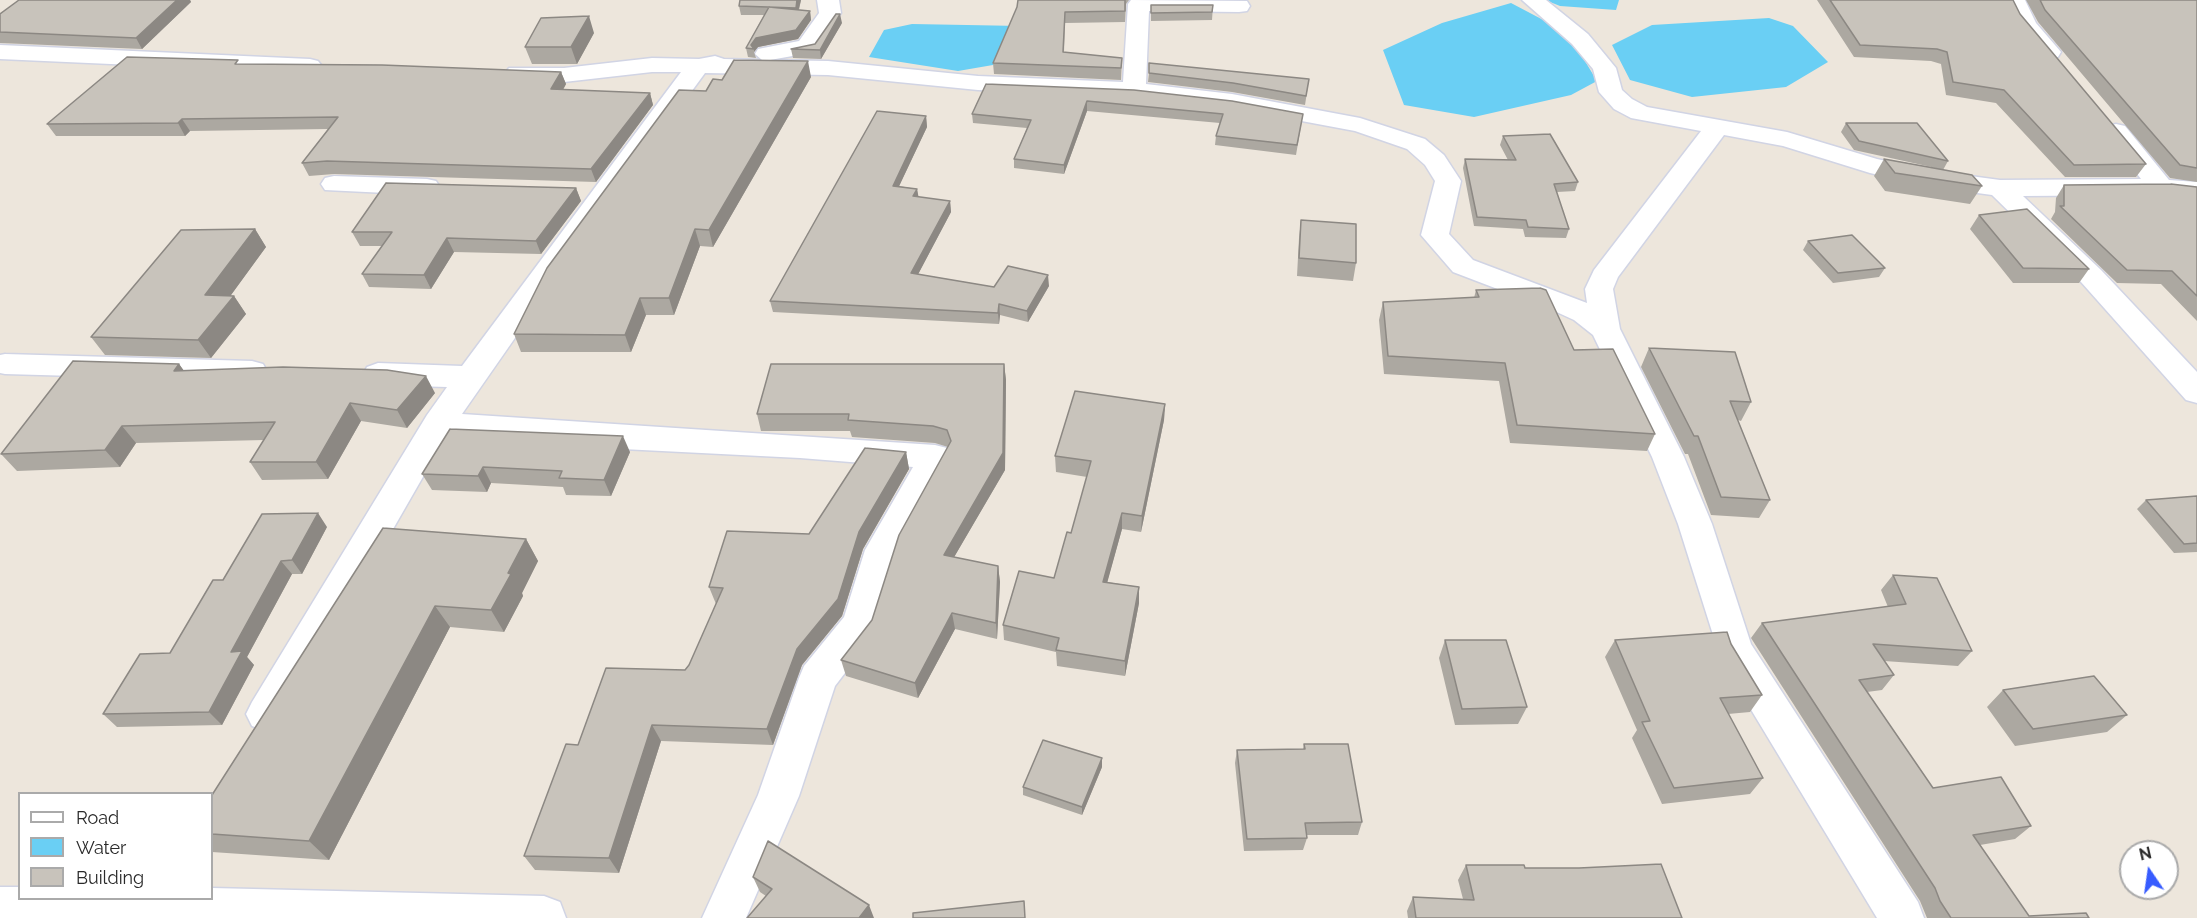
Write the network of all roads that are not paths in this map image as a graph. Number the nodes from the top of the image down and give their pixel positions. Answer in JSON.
{"nodes":[{"id":1,"x":828,"y":0,"type":"edge"},
{"id":2,"x":1533,"y":0,"type":"edge"},
{"id":3,"x":2014,"y":0,"type":"edge"},
{"id":4,"x":1239,"y":6,"type":"dead end"},
{"id":5,"x":0,"y":52,"type":"edge"},
{"id":6,"x":698,"y":66,"type":"junction"},
{"id":7,"x":338,"y":67,"type":"edge"},
{"id":8,"x":2063,"y":68,"type":"edge"},
{"id":9,"x":493,"y":73,"type":"edge"},
{"id":10,"x":1134,"y":90,"type":"junction"},
{"id":11,"x":2098,"y":110,"type":"edge"},
{"id":12,"x":1719,"y":125,"type":"junction"},
{"id":13,"x":334,"y":184,"type":"dead end"},
{"id":14,"x":2161,"y":187,"type":"junction"},
{"id":15,"x":451,"y":188,"type":"edge"},
{"id":16,"x":2000,"y":188,"type":"junction"},
{"id":17,"x":2197,"y":190,"type":"edge"},
{"id":18,"x":568,"y":191,"type":"edge"},
{"id":19,"x":603,"y":192,"type":"junction"},
{"id":20,"x":1605,"y":329,"type":"junction"},
{"id":21,"x":5,"y":364,"type":"dead end"},
{"id":22,"x":280,"y":372,"type":"edge"},
{"id":23,"x":352,"y":374,"type":"edge"},
{"id":24,"x":472,"y":377,"type":"junction"},
{"id":25,"x":2197,"y":392,"type":"edge"},
{"id":26,"x":438,"y":423,"type":"junction"},
{"id":27,"x":254,"y":735,"type":"edge"},
{"id":28,"x":155,"y":903,"type":"edge"},
{"id":29,"x":0,"y":909,"type":"edge"},
{"id":30,"x":544,"y":918,"type":"edge"},
{"id":31,"x":724,"y":918,"type":"edge"},
{"id":32,"x":1902,"y":918,"type":"edge"}],
"edges":[{"from":1,"to":6,"type":"street"},
{"from":2,"to":12,"type":"street"},
{"from":3,"to":8,"type":"street"},
{"from":4,"to":10,"type":"street"},
{"from":5,"to":7,"type":"street"},
{"from":6,"to":9,"type":"street"},
{"from":6,"to":10,"type":"street"},
{"from":6,"to":19,"type":"street"},
{"from":10,"to":20,"type":"street"},
{"from":11,"to":14,"type":"street"},
{"from":12,"to":16,"type":"street"},
{"from":12,"to":20,"type":"street"},
{"from":13,"to":15,"type":"street"},
{"from":14,"to":16,"type":"street"},
{"from":14,"to":17,"type":"street"},
{"from":16,"to":25,"type":"street"},
{"from":18,"to":19,"type":"street"},
{"from":19,"to":24,"type":"street"},
{"from":20,"to":32,"type":"street"},
{"from":21,"to":22,"type":"street"},
{"from":23,"to":24,"type":"street"},
{"from":24,"to":26,"type":"street"},
{"from":26,"to":27,"type":"street"},
{"from":26,"to":31,"type":"street"},
{"from":28,"to":29,"type":"street"},
{"from":28,"to":30,"type":"street"}]}
